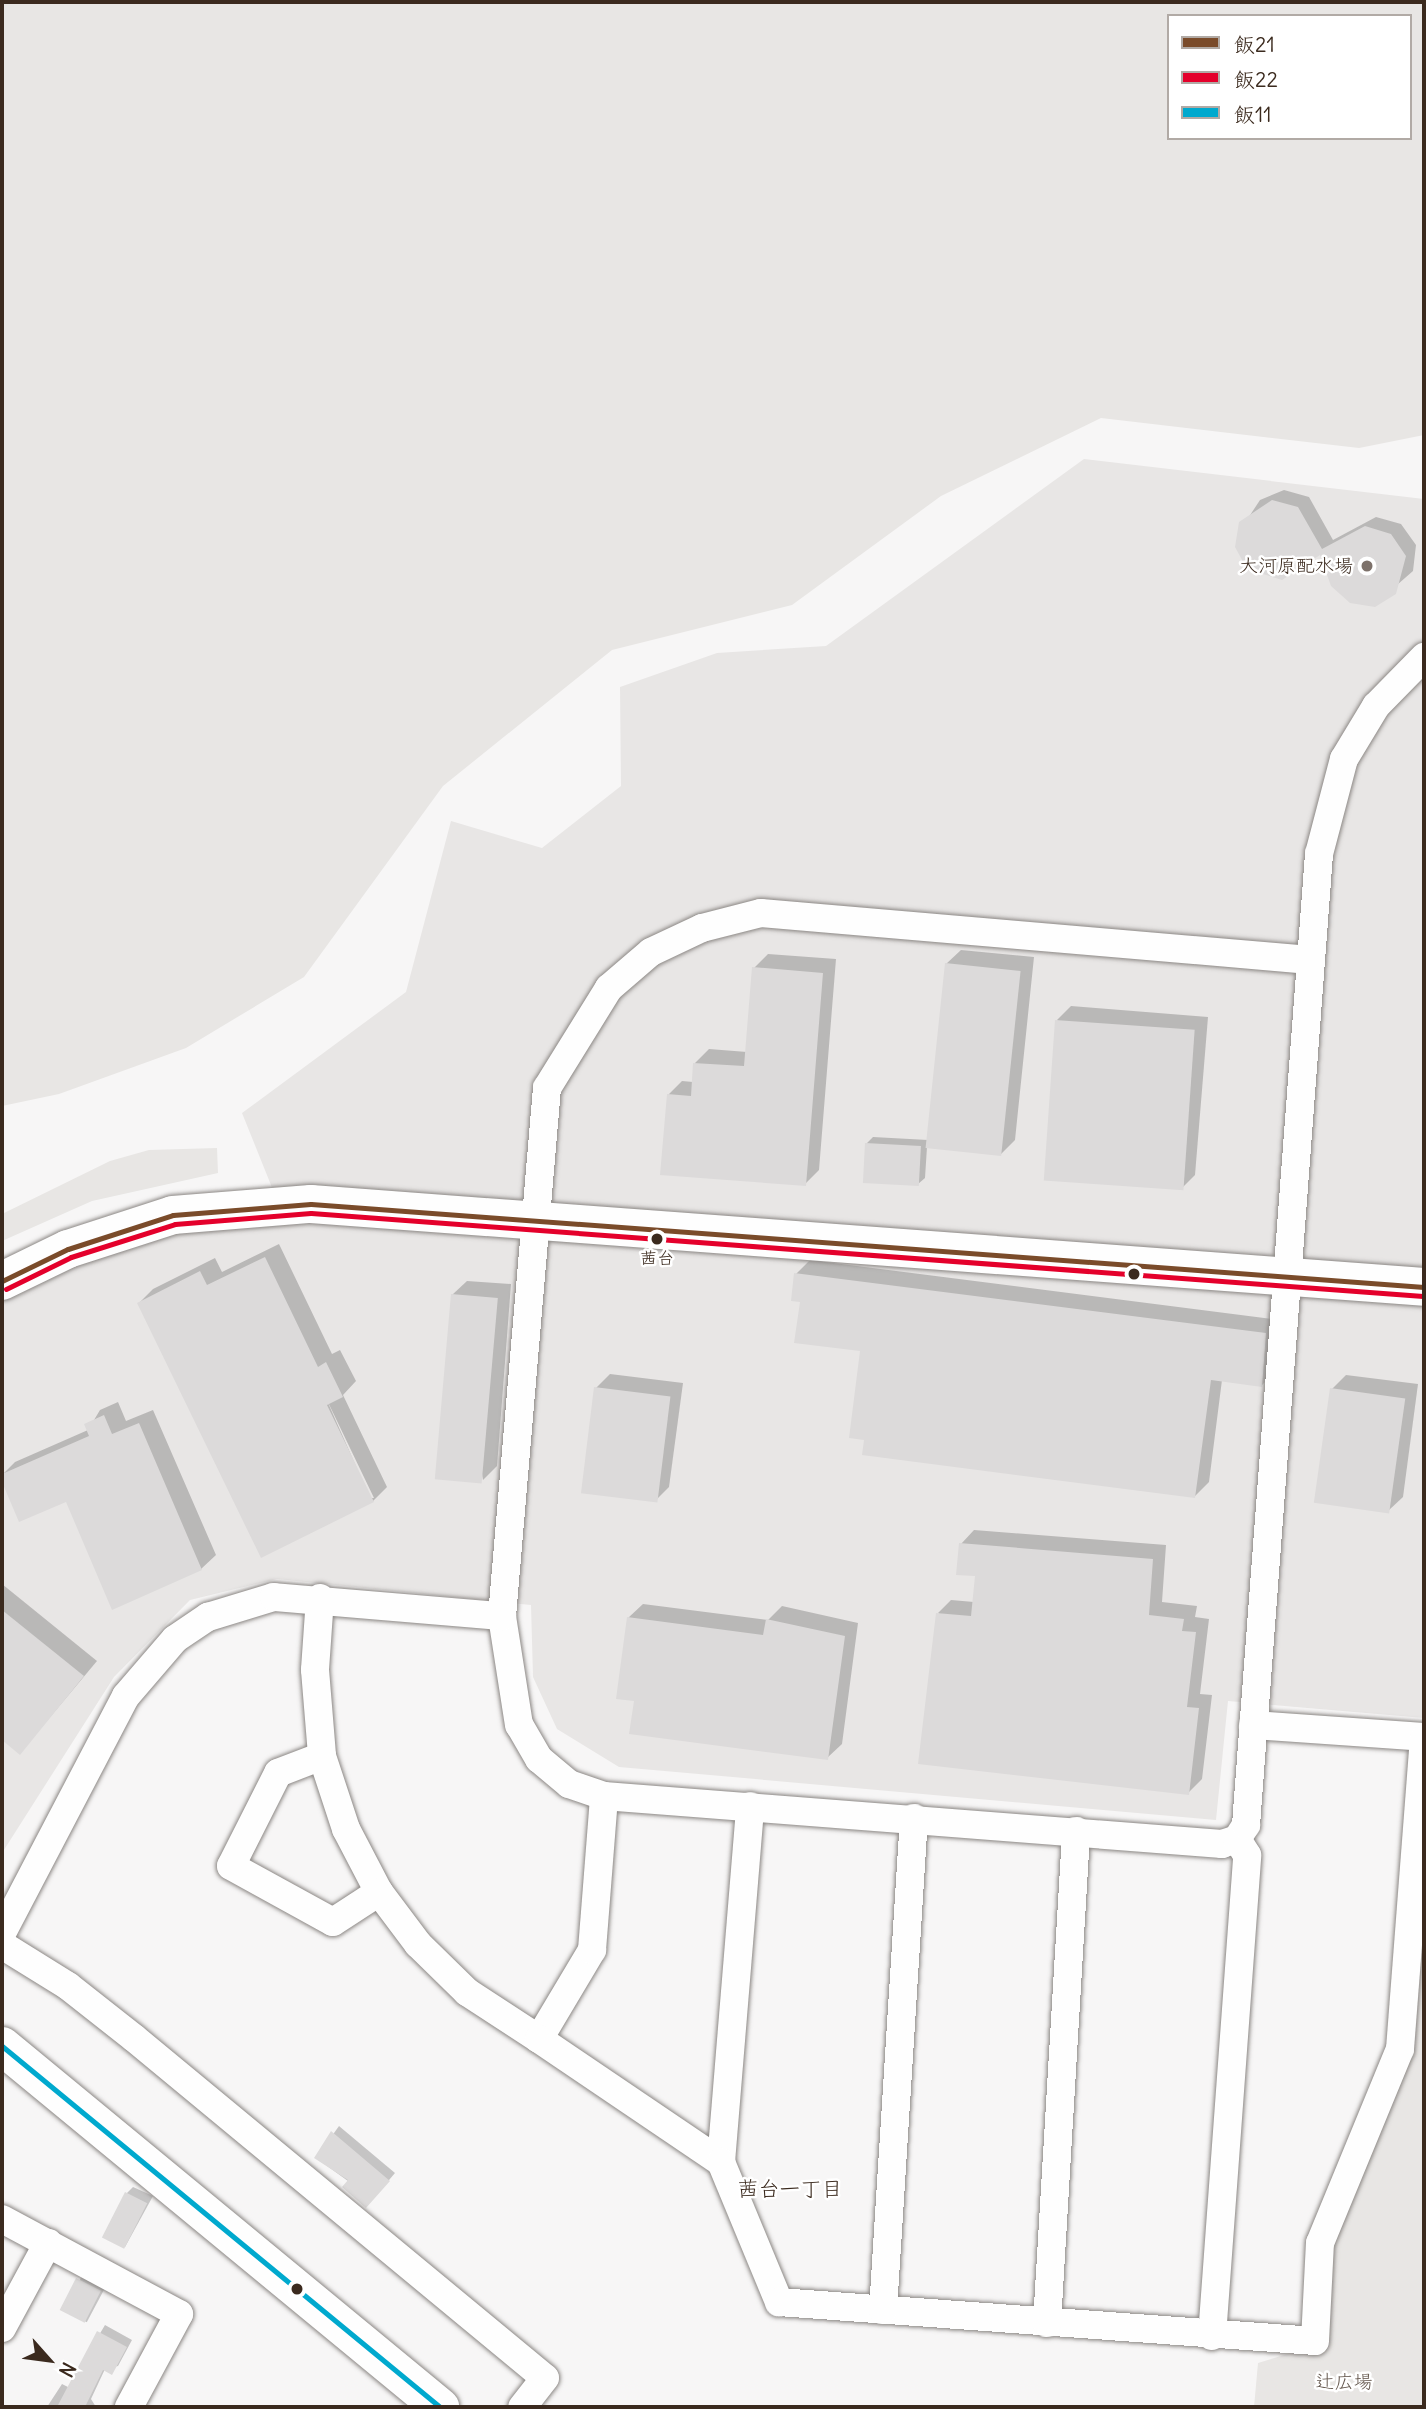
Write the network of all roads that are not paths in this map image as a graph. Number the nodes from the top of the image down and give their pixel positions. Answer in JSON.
{"nodes":[{"id":1,"x":1424,"y":657,"type":"edge"},
{"id":2,"x":1310,"y":960,"type":"junction"},
{"id":3,"x":540,"y":1219,"type":"junction"},
{"id":4,"x":1285,"y":1275,"type":"junction"},
{"id":5,"x":2,"y":1282,"type":"edge"},
{"id":6,"x":1424,"y":1287,"type":"edge"},
{"id":7,"x":320,"y":1598,"type":"junction"},
{"id":8,"x":502,"y":1616,"type":"junction"},
{"id":9,"x":1253,"y":1725,"type":"junction"},
{"id":10,"x":1424,"y":1738,"type":"edge"},
{"id":11,"x":322,"y":1756,"type":"junction"},
{"id":12,"x":604,"y":1796,"type":"junction"},
{"id":13,"x":750,"y":1806,"type":"junction"},
{"id":14,"x":914,"y":1818,"type":"junction"},
{"id":15,"x":1076,"y":1831,"type":"junction"},
{"id":16,"x":1237,"y":1839,"type":"junction"},
{"id":17,"x":379,"y":1892,"type":"junction"},
{"id":18,"x":2,"y":1933,"type":"edge"},
{"id":19,"x":2,"y":1945,"type":"edge"},
{"id":20,"x":539,"y":2039,"type":"junction"},
{"id":21,"x":2,"y":2048,"type":"edge"},
{"id":22,"x":721,"y":2162,"type":"junction"},
{"id":23,"x":2,"y":2219,"type":"edge"},
{"id":24,"x":48,"y":2243,"type":"junction"},
{"id":25,"x":883,"y":2310,"type":"junction"},
{"id":26,"x":1047,"y":2323,"type":"junction"},
{"id":27,"x":2,"y":2328,"type":"edge"},
{"id":28,"x":1212,"y":2336,"type":"junction"},
{"id":29,"x":129,"y":2407,"type":"edge"},
{"id":30,"x":440,"y":2407,"type":"edge"},
{"id":31,"x":522,"y":2407,"type":"edge"}],
"edges":[{"from":1,"to":2,"type":"street"},
{"from":2,"to":3,"type":"street"},
{"from":2,"to":4,"type":"street"},
{"from":3,"to":4,"type":"street"},
{"from":3,"to":5,"type":"street"},
{"from":3,"to":8,"type":"street"},
{"from":4,"to":6,"type":"street"},
{"from":4,"to":9,"type":"street"},
{"from":7,"to":8,"type":"street"},
{"from":7,"to":11,"type":"street"},
{"from":7,"to":18,"type":"street"},
{"from":8,"to":12,"type":"street"},
{"from":9,"to":10,"type":"street"},
{"from":9,"to":16,"type":"street"},
{"from":10,"to":28,"type":"street"},
{"from":11,"to":17,"type":"street"},
{"from":11,"to":17,"type":"street"},
{"from":12,"to":13,"type":"street"},
{"from":12,"to":20,"type":"street"},
{"from":13,"to":14,"type":"street"},
{"from":13,"to":22,"type":"street"},
{"from":14,"to":15,"type":"street"},
{"from":14,"to":25,"type":"street"},
{"from":15,"to":16,"type":"street"},
{"from":15,"to":26,"type":"street"},
{"from":16,"to":28,"type":"street"},
{"from":17,"to":20,"type":"street"},
{"from":19,"to":31,"type":"street"},
{"from":20,"to":22,"type":"street"},
{"from":21,"to":30,"type":"street"},
{"from":22,"to":25,"type":"street"},
{"from":23,"to":24,"type":"street"},
{"from":24,"to":27,"type":"street"},
{"from":24,"to":29,"type":"street"},
{"from":25,"to":26,"type":"street"},
{"from":26,"to":28,"type":"street"}]}
